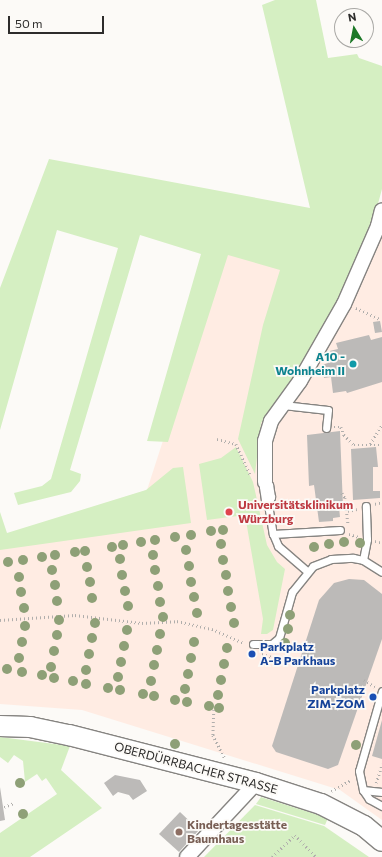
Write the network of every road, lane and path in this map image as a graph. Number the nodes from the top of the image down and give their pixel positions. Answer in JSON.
{"nodes":[{"id":1,"x":382,"y":210,"type":"edge"},
{"id":2,"x":366,"y":311,"type":"dead end"},
{"id":3,"x":380,"y":319,"type":"dead end"},
{"id":4,"x":283,"y":405,"type":"junction"},
{"id":5,"x":382,"y":425,"type":"edge"},
{"id":6,"x":326,"y":428,"type":"joint"},
{"id":7,"x":217,"y":439,"type":"dead end"},
{"id":8,"x":370,"y":444,"type":"junction"},
{"id":9,"x":382,"y":444,"type":"edge"},
{"id":10,"x":260,"y":482,"type":"junction"},
{"id":11,"x":342,"y":493,"type":"dead end"},
{"id":12,"x":366,"y":506,"type":"dead end"},
{"id":13,"x":358,"y":508,"type":"dead end"},
{"id":14,"x":340,"y":530,"type":"dead end"},
{"id":15,"x":273,"y":534,"type":"junction"},
{"id":16,"x":363,"y":560,"type":"junction"},
{"id":17,"x":307,"y":571,"type":"junction"},
{"id":18,"x":382,"y":572,"type":"edge"},
{"id":19,"x":0,"y":620,"type":"edge"},
{"id":20,"x":253,"y":644,"type":"joint"},
{"id":21,"x":273,"y":657,"type":"dead end"},
{"id":22,"x":298,"y":664,"type":"dead end"},
{"id":23,"x":364,"y":680,"type":"dead end"},
{"id":24,"x":382,"y":690,"type":"edge"},
{"id":25,"x":214,"y":710,"type":"dead end"},
{"id":26,"x":0,"y":726,"type":"edge"},
{"id":27,"x":382,"y":764,"type":"edge"},
{"id":28,"x":234,"y":777,"type":"junction"},
{"id":29,"x":346,"y":782,"type":"dead end"},
{"id":30,"x":256,"y":783,"type":"junction"},
{"id":31,"x":376,"y":784,"type":"dead end"},
{"id":32,"x":363,"y":790,"type":"junction"},
{"id":33,"x":328,"y":792,"type":"dead end"},
{"id":34,"x":382,"y":792,"type":"edge"},
{"id":35,"x":14,"y":803,"type":"dead end"},
{"id":36,"x":382,"y":806,"type":"edge"},
{"id":37,"x":4,"y":807,"type":"dead end"},
{"id":38,"x":382,"y":841,"type":"edge"},
{"id":39,"x":187,"y":857,"type":"edge"},
{"id":40,"x":272,"y":857,"type":"edge"},
{"id":41,"x":316,"y":857,"type":"edge"}],
"edges":[{"from":1,"to":4,"type":"street"},
{"from":2,"to":3,"type":"path"},
{"from":4,"to":6,"type":"lane"},
{"from":4,"to":10,"type":"street"},
{"from":5,"to":8,"type":"path"},
{"from":6,"to":8,"type":"path"},
{"from":7,"to":10,"type":"path"},
{"from":8,"to":9,"type":"path"},
{"from":10,"to":15,"type":"lane"},
{"from":11,"to":13,"type":"path"},
{"from":12,"to":16,"type":"lane"},
{"from":14,"to":15,"type":"lane"},
{"from":15,"to":17,"type":"lane"},
{"from":16,"to":17,"type":"lane"},
{"from":16,"to":18,"type":"lane"},
{"from":17,"to":20,"type":"lane"},
{"from":19,"to":20,"type":"path"},
{"from":21,"to":22,"type":"path"},
{"from":23,"to":24,"type":"path"},
{"from":24,"to":32,"type":"lane"},
{"from":25,"to":28,"type":"path"},
{"from":26,"to":28,"type":"street","name":"OBERDÜRRBACHER STRASSE"},
{"from":27,"to":31,"type":"path"},
{"from":28,"to":30,"type":"street","name":"OBERDÜRRBACHER STRASSE"},
{"from":29,"to":33,"type":"path"},
{"from":30,"to":38,"type":"street","name":"OBERDÜRRBACHER STRASSE"},
{"from":30,"to":39,"type":"street"},
{"from":32,"to":34,"type":"lane"},
{"from":32,"to":36,"type":"lane"},
{"from":35,"to":37,"type":"path"},
{"from":40,"to":41,"type":"path"}]}
